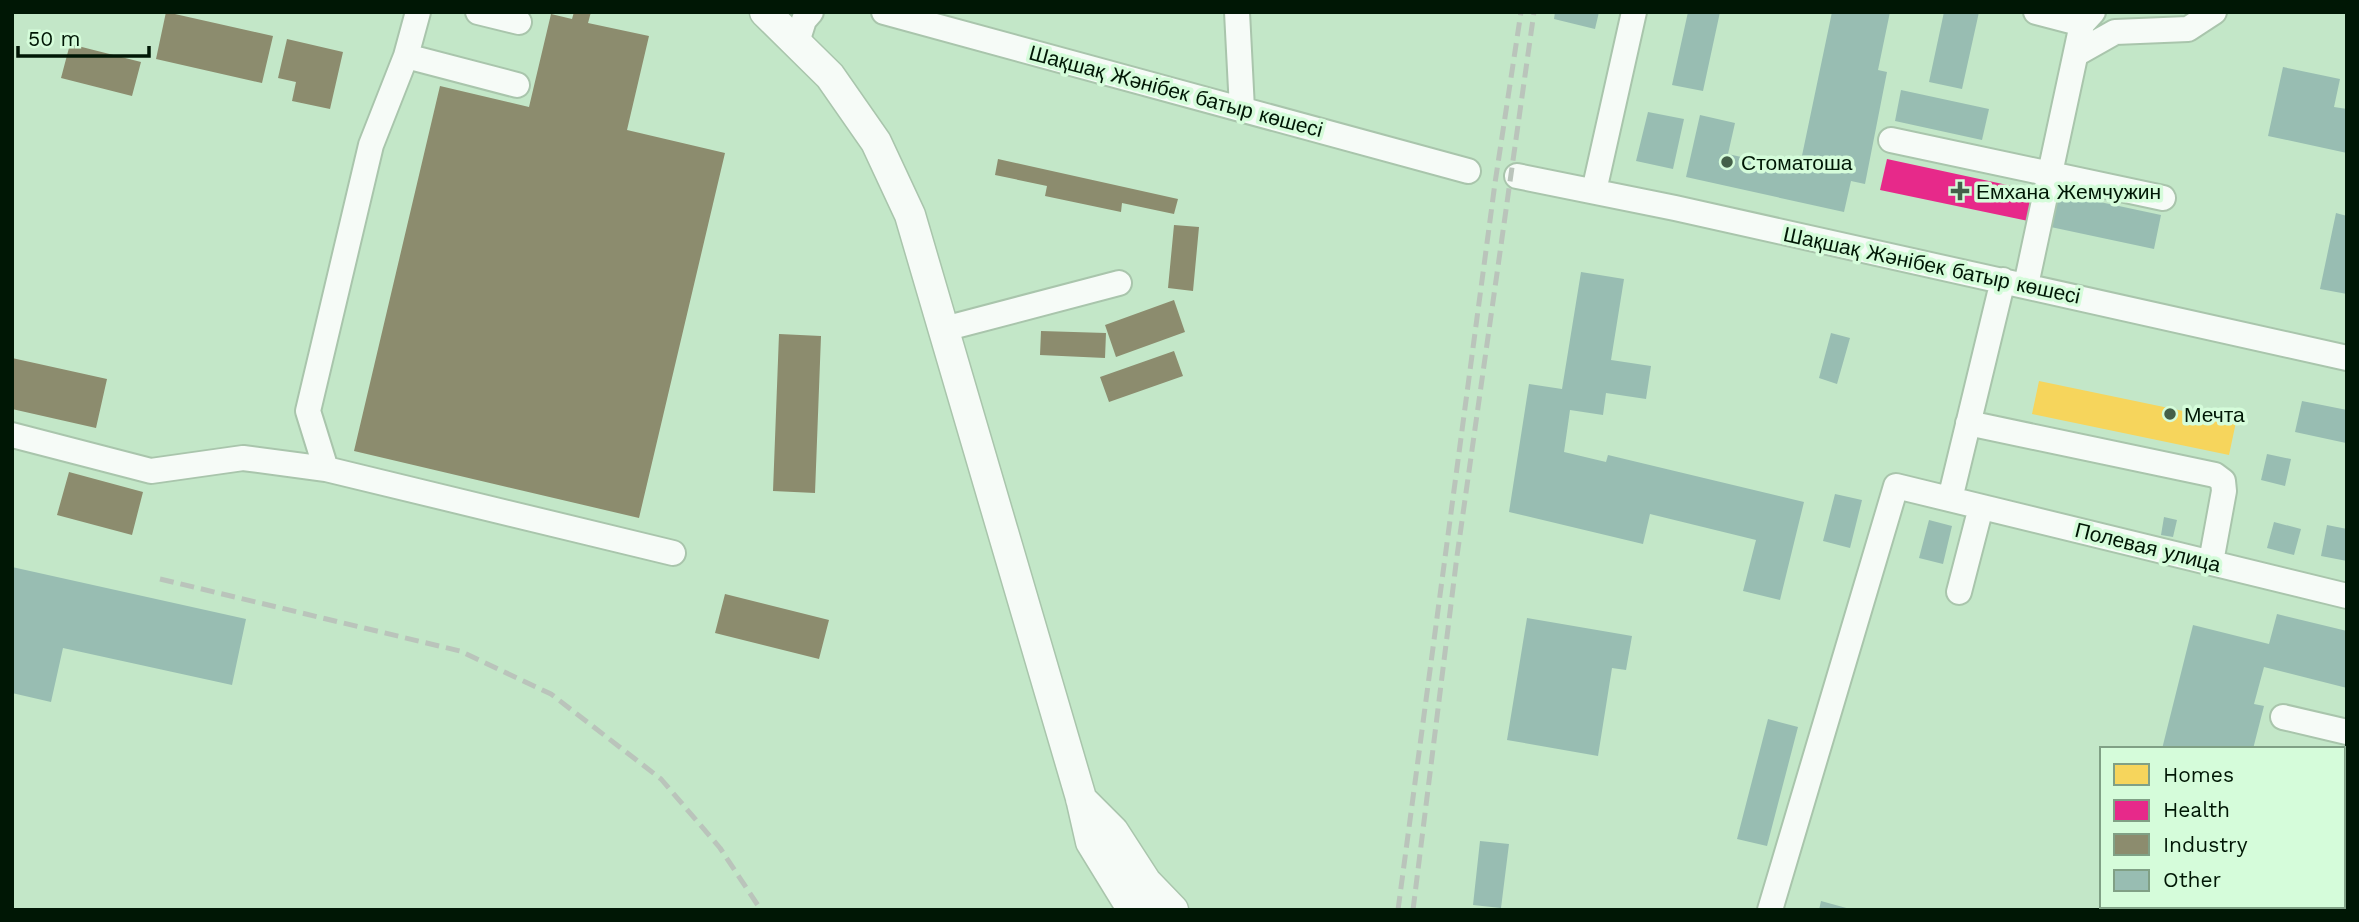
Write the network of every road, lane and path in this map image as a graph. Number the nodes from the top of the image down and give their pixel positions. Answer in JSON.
{"nodes":[{"id":1,"x":418,"y":12,"type":"edge"},
{"id":2,"x":478,"y":12,"type":"edge"},
{"id":3,"x":765,"y":12,"type":"edge"},
{"id":4,"x":811,"y":12,"type":"edge"},
{"id":5,"x":885,"y":12,"type":"edge"},
{"id":6,"x":1237,"y":12,"type":"edge"},
{"id":7,"x":1634,"y":12,"type":"edge"},
{"id":8,"x":2036,"y":12,"type":"edge"},
{"id":9,"x":2214,"y":12,"type":"edge"},
{"id":10,"x":2088,"y":18,"type":"edge"},
{"id":11,"x":519,"y":22,"type":"dead end"},
{"id":12,"x":797,"y":42,"type":"junction"},
{"id":13,"x":2076,"y":54,"type":"junction"},
{"id":14,"x":406,"y":56,"type":"junction"},
{"id":15,"x":517,"y":85,"type":"dead end"},
{"id":16,"x":1242,"y":109,"type":"junction"},
{"id":17,"x":1891,"y":141,"type":"dead end"},
{"id":18,"x":1468,"y":171,"type":"dead end"},
{"id":19,"x":2050,"y":174,"type":"junction"},
{"id":20,"x":1517,"y":176,"type":"dead end"},
{"id":21,"x":1594,"y":191,"type":"junction"},
{"id":22,"x":2163,"y":198,"type":"dead end"},
{"id":23,"x":1119,"y":283,"type":"dead end"},
{"id":24,"x":2015,"y":283,"type":"junction"},
{"id":25,"x":944,"y":329,"type":"junction"},
{"id":26,"x":2347,"y":358,"type":"edge"},
{"id":27,"x":1968,"y":423,"type":"junction"},
{"id":28,"x":12,"y":435,"type":"edge"},
{"id":29,"x":326,"y":469,"type":"junction"},
{"id":30,"x":1950,"y":499,"type":"junction"},
{"id":31,"x":1981,"y":507,"type":"junction"},
{"id":32,"x":673,"y":553,"type":"dead end"},
{"id":33,"x":2211,"y":562,"type":"junction"},
{"id":34,"x":1959,"y":592,"type":"dead end"},
{"id":35,"x":2347,"y":596,"type":"edge"},
{"id":36,"x":2283,"y":717,"type":"dead end"},
{"id":37,"x":2347,"y":732,"type":"edge"},
{"id":38,"x":1081,"y":798,"type":"junction"},
{"id":39,"x":1137,"y":910,"type":"edge"},
{"id":40,"x":1173,"y":910,"type":"edge"},
{"id":41,"x":1770,"y":910,"type":"edge"}],
"edges":[{"from":1,"to":14,"type":"street"},
{"from":2,"to":11,"type":"street"},
{"from":3,"to":12,"type":"main road"},
{"from":4,"to":12,"type":"street"},
{"from":5,"to":16,"type":"street","name":"Шақшақ Жәнібек батыр көшесі"},
{"from":6,"to":16,"type":"street"},
{"from":7,"to":21,"type":"street"},
{"from":8,"to":10,"type":"street"},
{"from":9,"to":13,"type":"street"},
{"from":10,"to":13,"type":"street"},
{"from":12,"to":25,"type":"main road"},
{"from":13,"to":19,"type":"street"},
{"from":14,"to":15,"type":"street"},
{"from":14,"to":29,"type":"street"},
{"from":16,"to":18,"type":"street","name":"Шақшақ Жәнібек батыр көшесі"},
{"from":17,"to":19,"type":"street"},
{"from":19,"to":22,"type":"street"},
{"from":19,"to":24,"type":"street"},
{"from":20,"to":21,"type":"street","name":"Шақшақ Жәнібек батыр көшесі"},
{"from":21,"to":24,"type":"street","name":"Шақшақ Жәнібек батыр көшесі"},
{"from":23,"to":25,"type":"street"},
{"from":24,"to":26,"type":"street","name":"Шақшақ Жәнібек батыр көшесі"},
{"from":24,"to":27,"type":"street"},
{"from":25,"to":38,"type":"main road"},
{"from":27,"to":30,"type":"street"},
{"from":27,"to":33,"type":"street"},
{"from":28,"to":29,"type":"street"},
{"from":29,"to":32,"type":"street"},
{"from":30,"to":31,"type":"street","name":"Полевая улица"},
{"from":30,"to":41,"type":"street","name":"Полевая улица"},
{"from":31,"to":33,"type":"street","name":"Полевая улица"},
{"from":31,"to":34,"type":"street"},
{"from":33,"to":35,"type":"street","name":"Полевая улица"},
{"from":36,"to":37,"type":"street"},
{"from":38,"to":39,"type":"main road"},
{"from":38,"to":40,"type":"main road"}]}
